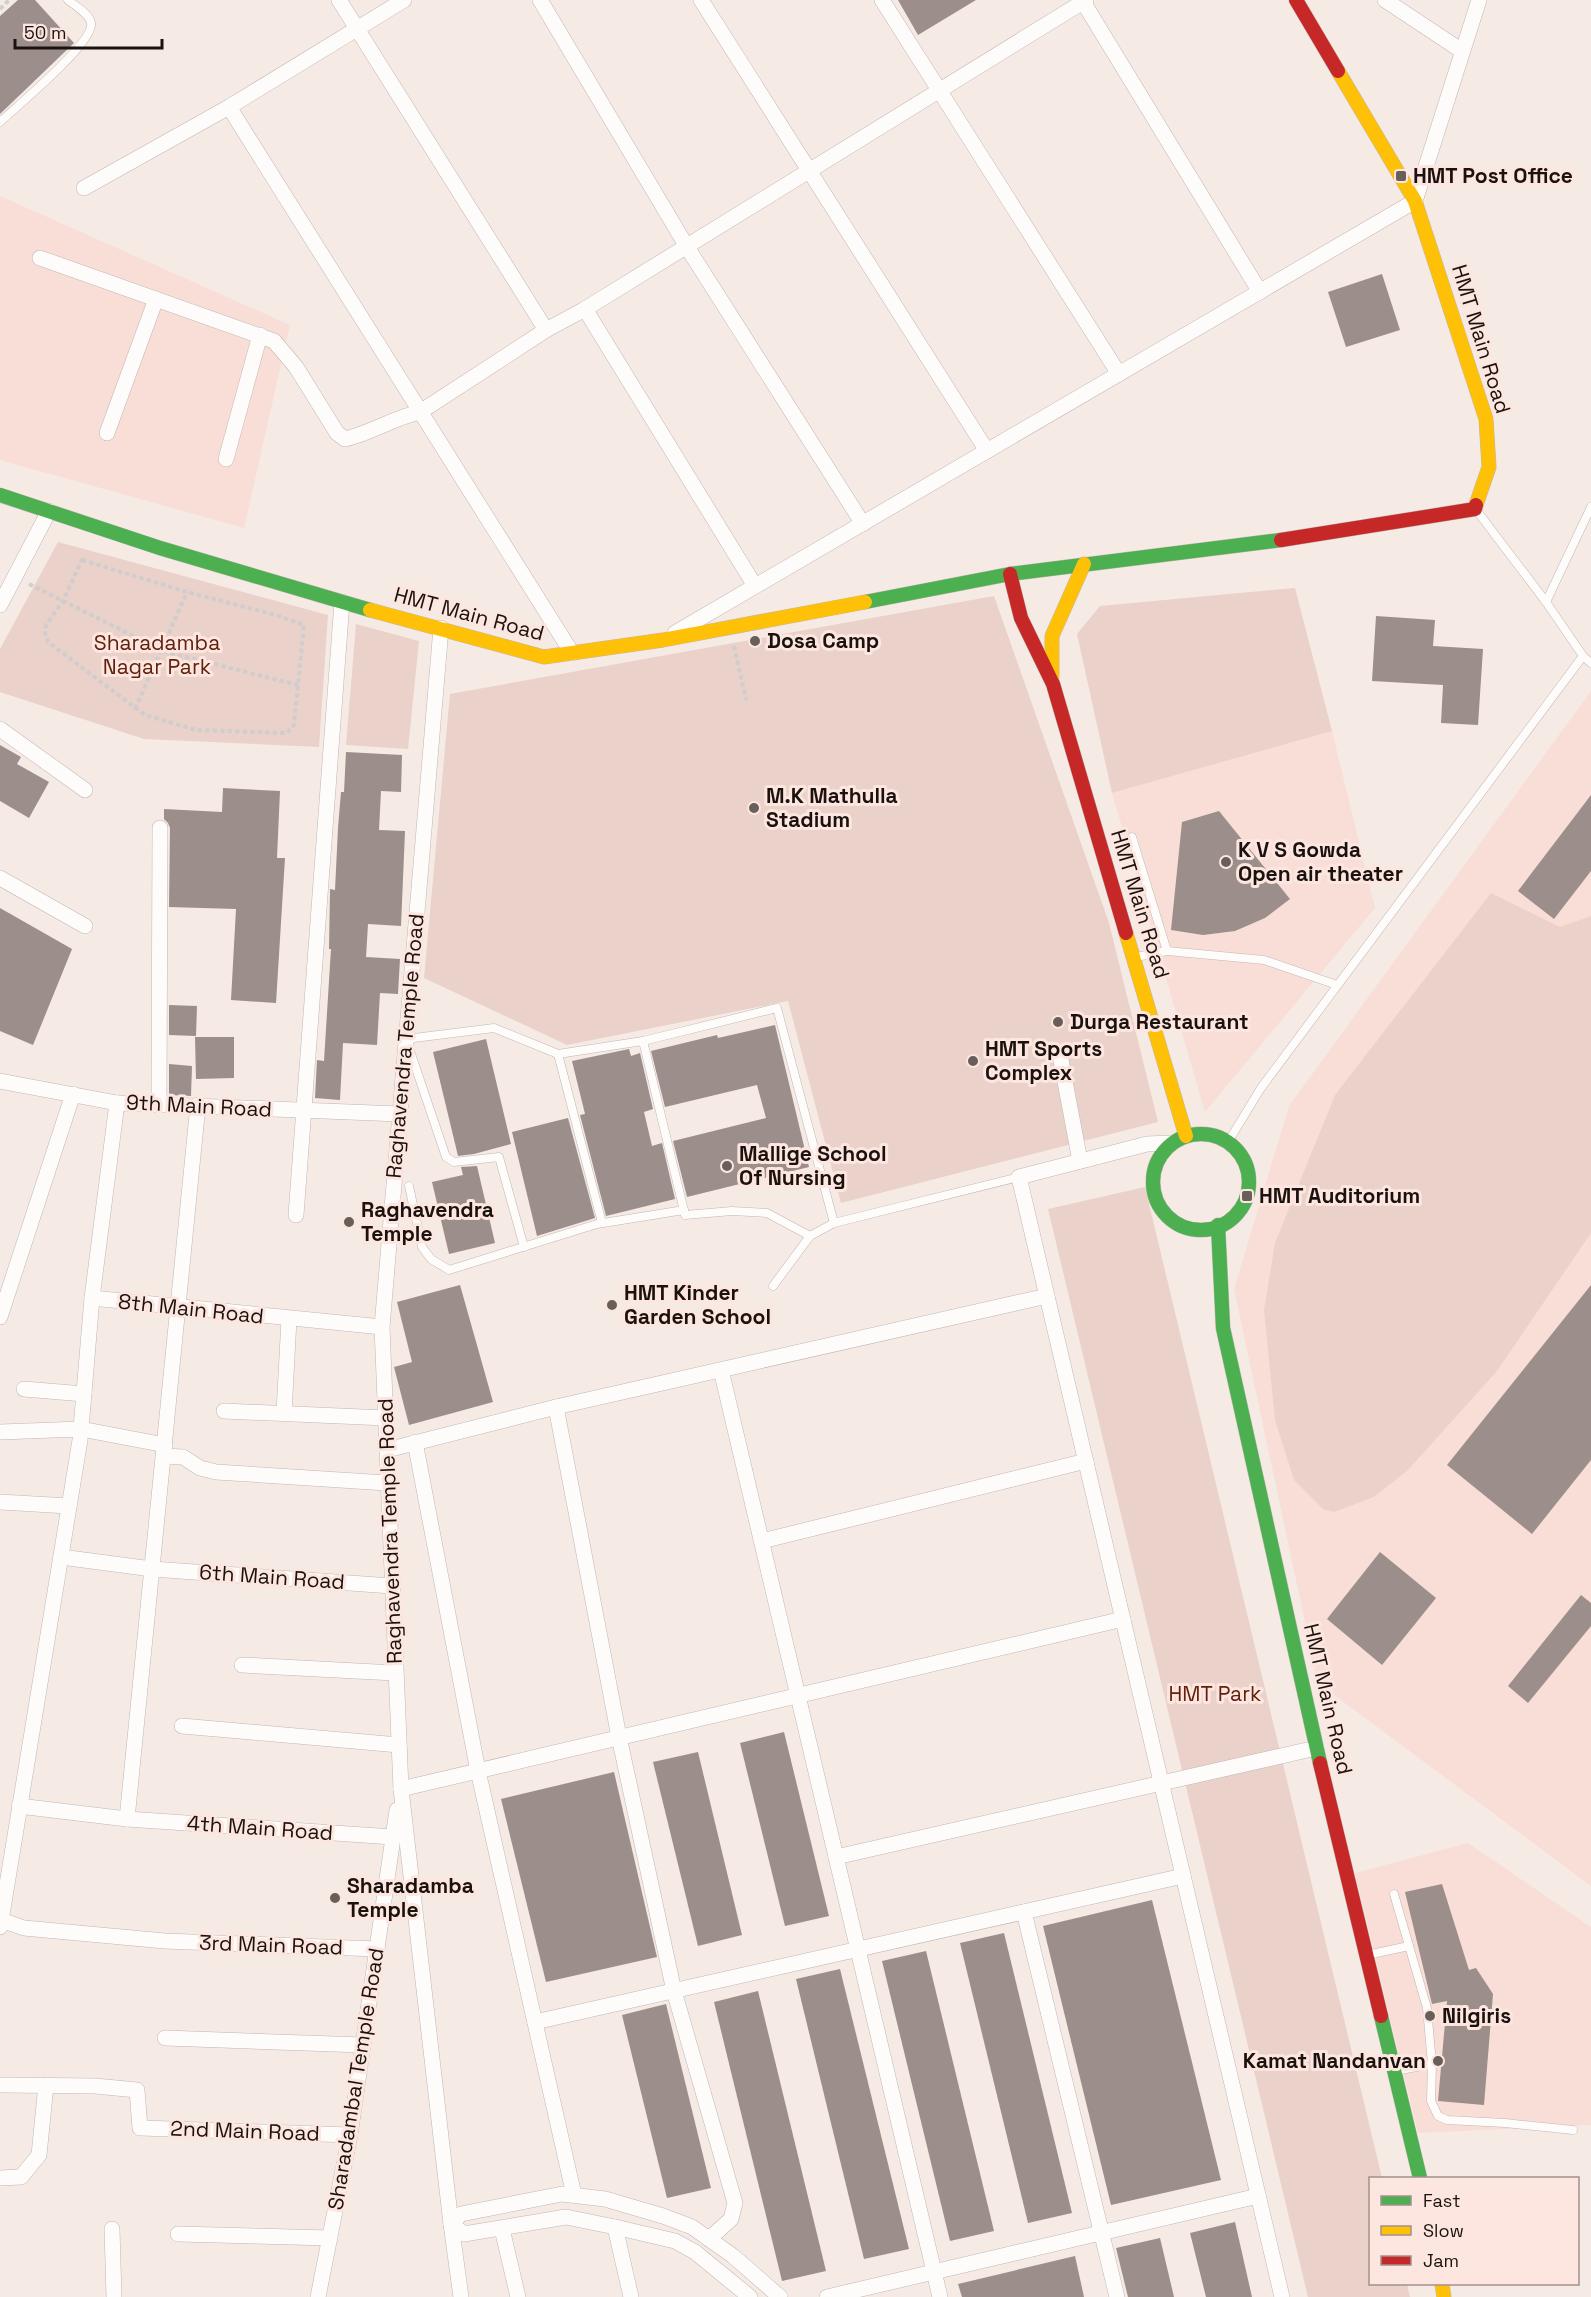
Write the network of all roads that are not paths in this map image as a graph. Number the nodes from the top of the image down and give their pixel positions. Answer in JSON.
{"nodes":[{"id":1,"x":68,"y":0,"type":"edge"},
{"id":2,"x":339,"y":0,"type":"edge"},
{"id":3,"x":404,"y":0,"type":"edge"},
{"id":4,"x":540,"y":0,"type":"edge"},
{"id":5,"x":701,"y":0,"type":"edge"},
{"id":6,"x":882,"y":0,"type":"edge"},
{"id":7,"x":1296,"y":0,"type":"edge"},
{"id":8,"x":1385,"y":0,"type":"edge"},
{"id":9,"x":1479,"y":0,"type":"edge"},
{"id":10,"x":1084,"y":1,"type":"edge"},
{"id":11,"x":357,"y":30,"type":"junction"},
{"id":12,"x":1462,"y":51,"type":"junction"},
{"id":13,"x":939,"y":91,"type":"junction"},
{"id":14,"x":229,"y":107,"type":"junction"},
{"id":15,"x":0,"y":122,"type":"edge"},
{"id":16,"x":808,"y":171,"type":"junction"},
{"id":17,"x":84,"y":188,"type":"dead end"},
{"id":18,"x":1415,"y":201,"type":"junction"},
{"id":19,"x":687,"y":247,"type":"junction"},
{"id":20,"x":40,"y":258,"type":"dead end"},
{"id":21,"x":1260,"y":292,"type":"junction"},
{"id":22,"x":156,"y":299,"type":"junction"},
{"id":23,"x":585,"y":309,"type":"junction"},
{"id":24,"x":546,"y":330,"type":"junction"},
{"id":25,"x":260,"y":335,"type":"junction"},
{"id":26,"x":1119,"y":374,"type":"junction"},
{"id":27,"x":420,"y":412,"type":"junction"},
{"id":28,"x":107,"y":433,"type":"dead end"},
{"id":29,"x":987,"y":451,"type":"junction"},
{"id":30,"x":226,"y":459,"type":"dead end"},
{"id":31,"x":0,"y":495,"type":"edge"},
{"id":32,"x":1591,"y":507,"type":"edge"},
{"id":33,"x":1475,"y":509,"type":"junction"},
{"id":34,"x":49,"y":511,"type":"junction"},
{"id":35,"x":863,"y":524,"type":"junction"},
{"id":36,"x":1084,"y":564,"type":"junction"},
{"id":37,"x":1010,"y":574,"type":"junction"},
{"id":38,"x":755,"y":586,"type":"junction"},
{"id":39,"x":342,"y":602,"type":"junction"},
{"id":40,"x":1546,"y":602,"type":"junction"},
{"id":41,"x":0,"y":605,"type":"edge"},
{"id":42,"x":441,"y":628,"type":"junction"},
{"id":43,"x":663,"y":640,"type":"junction"},
{"id":44,"x":572,"y":653,"type":"junction"},
{"id":45,"x":1583,"y":656,"type":"junction"},
{"id":46,"x":1591,"y":663,"type":"edge"},
{"id":47,"x":1053,"y":684,"type":"junction"},
{"id":48,"x":0,"y":729,"type":"edge"},
{"id":49,"x":85,"y":790,"type":"dead end"},
{"id":50,"x":160,"y":828,"type":"dead end"},
{"id":51,"x":1132,"y":837,"type":"dead end"},
{"id":52,"x":0,"y":878,"type":"edge"},
{"id":53,"x":85,"y":926,"type":"dead end"},
{"id":54,"x":1167,"y":951,"type":"junction"},
{"id":55,"x":1134,"y":957,"type":"junction"},
{"id":56,"x":1337,"y":986,"type":"junction"},
{"id":57,"x":406,"y":1039,"type":"junction"},
{"id":58,"x":643,"y":1041,"type":"junction"},
{"id":59,"x":558,"y":1054,"type":"junction"},
{"id":60,"x":1060,"y":1054,"type":"dead end"},
{"id":61,"x":0,"y":1081,"type":"edge"},
{"id":62,"x":73,"y":1094,"type":"junction"},
{"id":63,"x":117,"y":1102,"type":"junction"},
{"id":64,"x":159,"y":1104,"type":"junction"},
{"id":65,"x":198,"y":1105,"type":"junction"},
{"id":66,"x":304,"y":1112,"type":"junction"},
{"id":67,"x":400,"y":1114,"type":"junction"},
{"id":68,"x":1186,"y":1136,"type":"junction"},
{"id":69,"x":1228,"y":1142,"type":"junction"},
{"id":70,"x":1172,"y":1143,"type":"junction"},
{"id":71,"x":1080,"y":1161,"type":"junction"},
{"id":72,"x":1019,"y":1177,"type":"junction"},
{"id":73,"x":409,"y":1186,"type":"dead end"},
{"id":74,"x":684,"y":1210,"type":"junction"},
{"id":75,"x":297,"y":1215,"type":"dead end"},
{"id":76,"x":602,"y":1223,"type":"junction"},
{"id":77,"x":834,"y":1223,"type":"junction"},
{"id":78,"x":1218,"y":1225,"type":"junction"},
{"id":79,"x":810,"y":1236,"type":"junction"},
{"id":80,"x":524,"y":1247,"type":"junction"},
{"id":81,"x":773,"y":1286,"type":"dead end"},
{"id":82,"x":1047,"y":1296,"type":"junction"},
{"id":83,"x":92,"y":1298,"type":"junction"},
{"id":84,"x":178,"y":1307,"type":"junction"},
{"id":85,"x":0,"y":1317,"type":"edge"},
{"id":86,"x":289,"y":1319,"type":"junction"},
{"id":87,"x":382,"y":1327,"type":"junction"},
{"id":88,"x":721,"y":1370,"type":"junction"},
{"id":89,"x":24,"y":1389,"type":"dead end"},
{"id":90,"x":84,"y":1394,"type":"junction"},
{"id":91,"x":556,"y":1407,"type":"junction"},
{"id":92,"x":224,"y":1411,"type":"dead end"},
{"id":93,"x":284,"y":1413,"type":"junction"},
{"id":94,"x":386,"y":1418,"type":"junction"},
{"id":95,"x":81,"y":1430,"type":"junction"},
{"id":96,"x":0,"y":1432,"type":"edge"},
{"id":97,"x":415,"y":1442,"type":"junction"},
{"id":98,"x":165,"y":1450,"type":"junction"},
{"id":99,"x":387,"y":1450,"type":"junction"},
{"id":100,"x":1086,"y":1461,"type":"junction"},
{"id":101,"x":387,"y":1483,"type":"junction"},
{"id":102,"x":0,"y":1502,"type":"edge"},
{"id":103,"x":69,"y":1506,"type":"junction"},
{"id":104,"x":762,"y":1542,"type":"junction"},
{"id":105,"x":61,"y":1557,"type":"junction"},
{"id":106,"x":152,"y":1569,"type":"junction"},
{"id":107,"x":392,"y":1586,"type":"junction"},
{"id":108,"x":1123,"y":1619,"type":"junction"},
{"id":109,"x":242,"y":1665,"type":"dead end"},
{"id":110,"x":395,"y":1673,"type":"junction"},
{"id":111,"x":798,"y":1695,"type":"junction"},
{"id":112,"x":182,"y":1725,"type":"dead end"},
{"id":113,"x":619,"y":1737,"type":"junction"},
{"id":114,"x":399,"y":1745,"type":"junction"},
{"id":115,"x":1316,"y":1748,"type":"junction"},
{"id":116,"x":478,"y":1771,"type":"junction"},
{"id":117,"x":1161,"y":1783,"type":"junction"},
{"id":118,"x":400,"y":1789,"type":"junction"},
{"id":119,"x":20,"y":1806,"type":"junction"},
{"id":120,"x":128,"y":1819,"type":"junction"},
{"id":121,"x":393,"y":1837,"type":"junction"},
{"id":122,"x":837,"y":1857,"type":"junction"},
{"id":123,"x":1183,"y":1876,"type":"junction"},
{"id":124,"x":1394,"y":1894,"type":"dead end"},
{"id":125,"x":1024,"y":1912,"type":"junction"},
{"id":126,"x":1,"y":1924,"type":"edge"},
{"id":127,"x":1409,"y":1946,"type":"junction"},
{"id":128,"x":377,"y":1949,"type":"junction"},
{"id":129,"x":858,"y":1949,"type":"junction"},
{"id":130,"x":1366,"y":1955,"type":"junction"},
{"id":131,"x":674,"y":1991,"type":"junction"},
{"id":132,"x":535,"y":2022,"type":"junction"},
{"id":133,"x":165,"y":2038,"type":"dead end"},
{"id":134,"x":363,"y":2045,"type":"junction"},
{"id":135,"x":1432,"y":2064,"type":"junction"},
{"id":136,"x":1395,"y":2071,"type":"junction"},
{"id":137,"x":3,"y":2085,"type":"dead end"},
{"id":138,"x":46,"y":2085,"type":"junction"},
{"id":139,"x":1573,"y":2130,"type":"dead end"},
{"id":140,"x":350,"y":2135,"type":"junction"},
{"id":141,"x":1420,"y":2177,"type":"edge"},
{"id":142,"x":0,"y":2178,"type":"edge"},
{"id":143,"x":574,"y":2195,"type":"junction"},
{"id":144,"x":1258,"y":2196,"type":"junction"},
{"id":145,"x":451,"y":2224,"type":"junction"},
{"id":146,"x":615,"y":2227,"type":"junction"},
{"id":147,"x":112,"y":2229,"type":"dead end"},
{"id":148,"x":502,"y":2229,"type":"junction"},
{"id":149,"x":1101,"y":2232,"type":"junction"},
{"id":150,"x":178,"y":2234,"type":"dead end"},
{"id":151,"x":330,"y":2238,"type":"junction"},
{"id":152,"x":709,"y":2239,"type":"junction"},
{"id":153,"x":934,"y":2270,"type":"junction"},
{"id":154,"x":114,"y":2297,"type":"edge"},
{"id":155,"x":318,"y":2297,"type":"edge"},
{"id":156,"x":462,"y":2297,"type":"edge"},
{"id":157,"x":518,"y":2297,"type":"edge"},
{"id":158,"x":632,"y":2297,"type":"edge"},
{"id":159,"x":750,"y":2297,"type":"edge"},
{"id":160,"x":780,"y":2297,"type":"edge"},
{"id":161,"x":826,"y":2297,"type":"edge"},
{"id":162,"x":940,"y":2297,"type":"edge"},
{"id":163,"x":1117,"y":2297,"type":"edge"},
{"id":164,"x":1282,"y":2297,"type":"edge"}],
"edges":[{"from":1,"to":15,"type":"lane"},
{"from":2,"to":11,"type":"street"},
{"from":3,"to":11,"type":"street"},
{"from":4,"to":19,"type":"street"},
{"from":5,"to":16,"type":"street"},
{"from":6,"to":13,"type":"street"},
{"from":7,"to":18,"type":"street","name":"HMT Main Road"},
{"from":8,"to":12,"type":"street"},
{"from":9,"to":12,"type":"street"},
{"from":10,"to":13,"type":"street"},
{"from":10,"to":21,"type":"street"},
{"from":11,"to":14,"type":"street"},
{"from":11,"to":24,"type":"street"},
{"from":12,"to":18,"type":"street"},
{"from":13,"to":16,"type":"street"},
{"from":13,"to":26,"type":"street"},
{"from":14,"to":17,"type":"street"},
{"from":14,"to":27,"type":"street"},
{"from":16,"to":19,"type":"street"},
{"from":16,"to":29,"type":"street"},
{"from":18,"to":21,"type":"street"},
{"from":18,"to":33,"type":"street","name":"HMT Main Road"},
{"from":19,"to":23,"type":"street"},
{"from":19,"to":35,"type":"street"},
{"from":20,"to":22,"type":"street"},
{"from":21,"to":26,"type":"street"},
{"from":22,"to":25,"type":"street"},
{"from":22,"to":28,"type":"street"},
{"from":23,"to":24,"type":"street"},
{"from":23,"to":38,"type":"street"},
{"from":24,"to":27,"type":"street"},
{"from":25,"to":27,"type":"street"},
{"from":25,"to":30,"type":"street"},
{"from":26,"to":29,"type":"street"},
{"from":27,"to":44,"type":"street"},
{"from":29,"to":35,"type":"street"},
{"from":31,"to":34,"type":"street","name":"HMT Main Road"},
{"from":32,"to":40,"type":"lane"},
{"from":33,"to":36,"type":"street","name":"HMT Main Road"},
{"from":33,"to":40,"type":"lane"},
{"from":34,"to":39,"type":"street","name":"HMT Main Road"},
{"from":34,"to":41,"type":"street"},
{"from":35,"to":38,"type":"street"},
{"from":36,"to":37,"type":"street","name":"HMT Main Road"},
{"from":36,"to":47,"type":"street","name":"HMT Main Road"},
{"from":37,"to":43,"type":"street","name":"HMT Main Road"},
{"from":37,"to":47,"type":"street","name":"HMT Main Road"},
{"from":38,"to":43,"type":"street"},
{"from":39,"to":42,"type":"street","name":"HMT Main Road"},
{"from":39,"to":66,"type":"street"},
{"from":40,"to":45,"type":"lane"},
{"from":42,"to":44,"type":"street","name":"HMT Main Road"},
{"from":42,"to":57,"type":"street","name":"Raghavendra Temple Road"},
{"from":43,"to":44,"type":"street","name":"HMT Main Road"},
{"from":45,"to":46,"type":"lane"},
{"from":45,"to":56,"type":"lane"},
{"from":47,"to":55,"type":"street","name":"HMT Main Road"},
{"from":48,"to":49,"type":"street"},
{"from":50,"to":64,"type":"street"},
{"from":51,"to":54,"type":"lane"},
{"from":52,"to":53,"type":"street"},
{"from":54,"to":55,"type":"lane"},
{"from":54,"to":56,"type":"lane"},
{"from":55,"to":68,"type":"street","name":"HMT Main Road"},
{"from":56,"to":69,"type":"lane"},
{"from":57,"to":59,"type":"lane"},
{"from":57,"to":67,"type":"street","name":"Raghavendra Temple Road"},
{"from":57,"to":80,"type":"lane"},
{"from":58,"to":59,"type":"lane"},
{"from":58,"to":74,"type":"lane"},
{"from":58,"to":77,"type":"lane"},
{"from":59,"to":76,"type":"lane"},
{"from":60,"to":71,"type":"street"},
{"from":61,"to":62,"type":"street","name":"9th Main Road"},
{"from":62,"to":63,"type":"street","name":"9th Main Road"},
{"from":62,"to":85,"type":"street"},
{"from":63,"to":64,"type":"street","name":"9th Main Road"},
{"from":63,"to":83,"type":"street"},
{"from":64,"to":65,"type":"street","name":"9th Main Road"},
{"from":65,"to":66,"type":"street","name":"9th Main Road"},
{"from":65,"to":84,"type":"street"},
{"from":66,"to":67,"type":"street","name":"9th Main Road"},
{"from":66,"to":75,"type":"street"},
{"from":67,"to":87,"type":"street","name":"Raghavendra Temple Road"},
{"from":68,"to":69,"type":"street"},
{"from":68,"to":70,"type":"street"},
{"from":69,"to":78,"type":"street"},
{"from":70,"to":71,"type":"street"},
{"from":70,"to":78,"type":"street"},
{"from":71,"to":72,"type":"street"},
{"from":72,"to":77,"type":"lane"},
{"from":72,"to":82,"type":"street"},
{"from":73,"to":80,"type":"lane"},
{"from":74,"to":76,"type":"lane"},
{"from":74,"to":79,"type":"lane"},
{"from":76,"to":80,"type":"lane"},
{"from":77,"to":79,"type":"lane"},
{"from":78,"to":115,"type":"street","name":"HMT Main Road"},
{"from":79,"to":81,"type":"lane"},
{"from":82,"to":88,"type":"street"},
{"from":82,"to":100,"type":"street"},
{"from":83,"to":84,"type":"street","name":"8th Main Road"},
{"from":83,"to":90,"type":"street"},
{"from":84,"to":86,"type":"street","name":"8th Main Road"},
{"from":84,"to":98,"type":"street"},
{"from":86,"to":87,"type":"street","name":"8th Main Road"},
{"from":86,"to":93,"type":"street"},
{"from":87,"to":94,"type":"street","name":"Raghavendra Temple Road"},
{"from":88,"to":91,"type":"street"},
{"from":88,"to":104,"type":"street"},
{"from":89,"to":90,"type":"street"},
{"from":90,"to":95,"type":"street"},
{"from":91,"to":97,"type":"street"},
{"from":91,"to":113,"type":"street"},
{"from":92,"to":93,"type":"street"},
{"from":93,"to":94,"type":"street"},
{"from":94,"to":99,"type":"street","name":"Raghavendra Temple Road"},
{"from":95,"to":96,"type":"street"},
{"from":95,"to":98,"type":"street"},
{"from":95,"to":103,"type":"street"},
{"from":97,"to":99,"type":"street"},
{"from":97,"to":116,"type":"street"},
{"from":98,"to":101,"type":"street"},
{"from":98,"to":106,"type":"street"},
{"from":99,"to":101,"type":"street","name":"Raghavendra Temple Road"},
{"from":100,"to":104,"type":"street"},
{"from":100,"to":108,"type":"street"},
{"from":101,"to":107,"type":"street","name":"Raghavendra Temple Road"},
{"from":102,"to":103,"type":"street"},
{"from":103,"to":105,"type":"street"},
{"from":104,"to":111,"type":"street"},
{"from":105,"to":106,"type":"street","name":"6th Main Road"},
{"from":105,"to":119,"type":"street"},
{"from":106,"to":107,"type":"street","name":"6th Main Road"},
{"from":106,"to":120,"type":"street"},
{"from":107,"to":110,"type":"street","name":"Raghavendra Temple Road"},
{"from":108,"to":111,"type":"street"},
{"from":108,"to":117,"type":"street"},
{"from":109,"to":110,"type":"street"},
{"from":110,"to":114,"type":"street","name":"Raghavendra Temple Road"},
{"from":111,"to":113,"type":"street"},
{"from":111,"to":122,"type":"street"},
{"from":112,"to":114,"type":"street"},
{"from":113,"to":116,"type":"street"},
{"from":113,"to":131,"type":"street"},
{"from":114,"to":118,"type":"street","name":"Raghavendra Temple Road"},
{"from":115,"to":117,"type":"street"},
{"from":115,"to":130,"type":"street","name":"HMT Main Road"},
{"from":116,"to":118,"type":"street"},
{"from":116,"to":132,"type":"street"},
{"from":117,"to":122,"type":"street"},
{"from":117,"to":123,"type":"street"},
{"from":118,"to":121,"type":"street","name":"Sharadambal Temple Road"},
{"from":118,"to":145,"type":"street"},
{"from":119,"to":120,"type":"street","name":"4th Main Road"},
{"from":119,"to":126,"type":"street"},
{"from":120,"to":121,"type":"street","name":"4th Main Road"},
{"from":121,"to":128,"type":"street","name":"Sharadambal Temple Road"},
{"from":122,"to":129,"type":"street"},
{"from":123,"to":125,"type":"street"},
{"from":123,"to":144,"type":"street"},
{"from":124,"to":127,"type":"lane"},
{"from":125,"to":129,"type":"street"},
{"from":125,"to":149,"type":"street"},
{"from":126,"to":128,"type":"street","name":"3rd Main Road"},
{"from":127,"to":130,"type":"lane"},
{"from":127,"to":135,"type":"lane"},
{"from":128,"to":134,"type":"street","name":"Sharadambal Temple Road"},
{"from":129,"to":131,"type":"street"},
{"from":129,"to":153,"type":"street"},
{"from":130,"to":136,"type":"street","name":"HMT Main Road"},
{"from":131,"to":132,"type":"street"},
{"from":131,"to":152,"type":"street"},
{"from":132,"to":143,"type":"street"},
{"from":133,"to":134,"type":"street"},
{"from":134,"to":140,"type":"street","name":"Sharadambal Temple Road"},
{"from":135,"to":136,"type":"lane"},
{"from":135,"to":139,"type":"lane"},
{"from":136,"to":141,"type":"street","name":"HMT Main Road"},
{"from":137,"to":138,"type":"street"},
{"from":138,"to":140,"type":"street","name":"2nd Main Road"},
{"from":138,"to":142,"type":"street"},
{"from":140,"to":151,"type":"street","name":"Sharadambal Temple Road"},
{"from":143,"to":145,"type":"street"},
{"from":143,"to":152,"type":"street"},
{"from":144,"to":149,"type":"street"},
{"from":144,"to":164,"type":"street"},
{"from":145,"to":148,"type":"street"},
{"from":145,"to":156,"type":"street"},
{"from":146,"to":148,"type":"street"},
{"from":146,"to":158,"type":"street"},
{"from":146,"to":159,"type":"street"},
{"from":147,"to":154,"type":"street"},
{"from":148,"to":157,"type":"street"},
{"from":149,"to":153,"type":"street"},
{"from":149,"to":163,"type":"street"},
{"from":150,"to":151,"type":"street"},
{"from":151,"to":155,"type":"street","name":"Sharadambal Temple Road"},
{"from":152,"to":160,"type":"street"},
{"from":153,"to":161,"type":"street"},
{"from":153,"to":162,"type":"street"}]}
